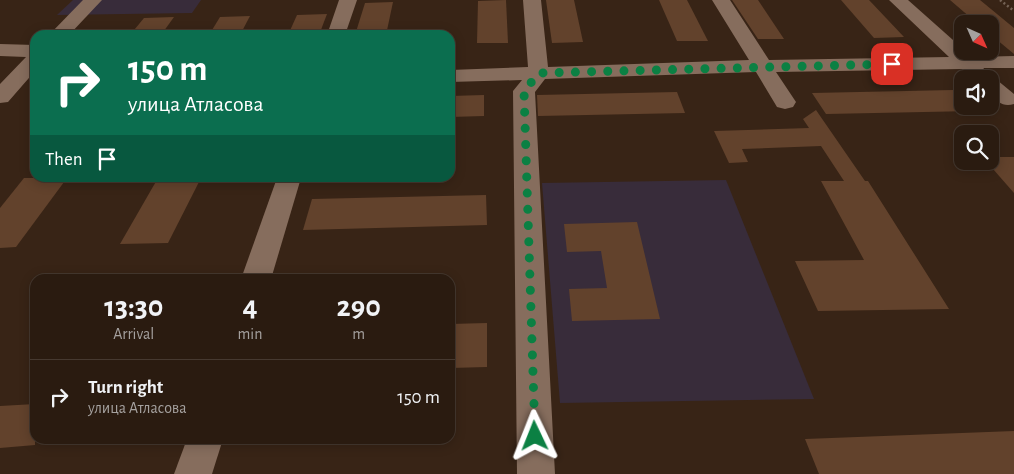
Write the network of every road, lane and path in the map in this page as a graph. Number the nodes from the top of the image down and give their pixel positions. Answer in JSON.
{"nodes":[{"id":1,"x":93,"y":0,"type":"edge"},
{"id":2,"x":348,"y":0,"type":"edge"},
{"id":3,"x":532,"y":0,"type":"edge"},
{"id":4,"x":721,"y":0,"type":"edge"},
{"id":5,"x":898,"y":0,"type":"edge"},
{"id":6,"x":1000,"y":0,"type":"edge"},
{"id":7,"x":1014,"y":11,"type":"edge"},
{"id":8,"x":63,"y":30,"type":"edge"},
{"id":9,"x":338,"y":30,"type":"edge"},
{"id":10,"x":0,"y":50,"type":"edge"},
{"id":11,"x":30,"y":51,"type":"edge"},
{"id":12,"x":967,"y":62,"type":"junction"},
{"id":13,"x":1014,"y":62,"type":"edge"},
{"id":14,"x":30,"y":64,"type":"edge"},
{"id":15,"x":762,"y":66,"type":"junction"},
{"id":16,"x":975,"y":70,"type":"edge"},
{"id":17,"x":539,"y":73,"type":"junction"},
{"id":18,"x":455,"y":76,"type":"edge"},
{"id":19,"x":999,"y":92,"type":"edge"},
{"id":20,"x":0,"y":97,"type":"edge"},
{"id":21,"x":1007,"y":99,"type":"dead end"},
{"id":22,"x":785,"y":102,"type":"dead end"},
{"id":23,"x":288,"y":182,"type":"edge"},
{"id":24,"x":258,"y":274,"type":"edge"},
{"id":25,"x":203,"y":444,"type":"edge"},
{"id":26,"x":193,"y":474,"type":"edge"},
{"id":27,"x":536,"y":474,"type":"edge"}],
"edges":[{"from":1,"to":8,"type":"street"},
{"from":2,"to":9,"type":"street"},
{"from":3,"to":17,"type":"street"},
{"from":4,"to":15,"type":"street"},
{"from":5,"to":12,"type":"street"},
{"from":6,"to":7,"type":"path"},
{"from":10,"to":11,"type":"street"},
{"from":12,"to":13,"type":"street"},
{"from":12,"to":15,"type":"street"},
{"from":12,"to":16,"type":"street"},
{"from":14,"to":20,"type":"street"},
{"from":15,"to":17,"type":"street"},
{"from":15,"to":22,"type":"street"},
{"from":17,"to":18,"type":"street"},
{"from":17,"to":27,"type":"street"},
{"from":19,"to":21,"type":"street"},
{"from":23,"to":24,"type":"street"},
{"from":25,"to":26,"type":"street"}]}
